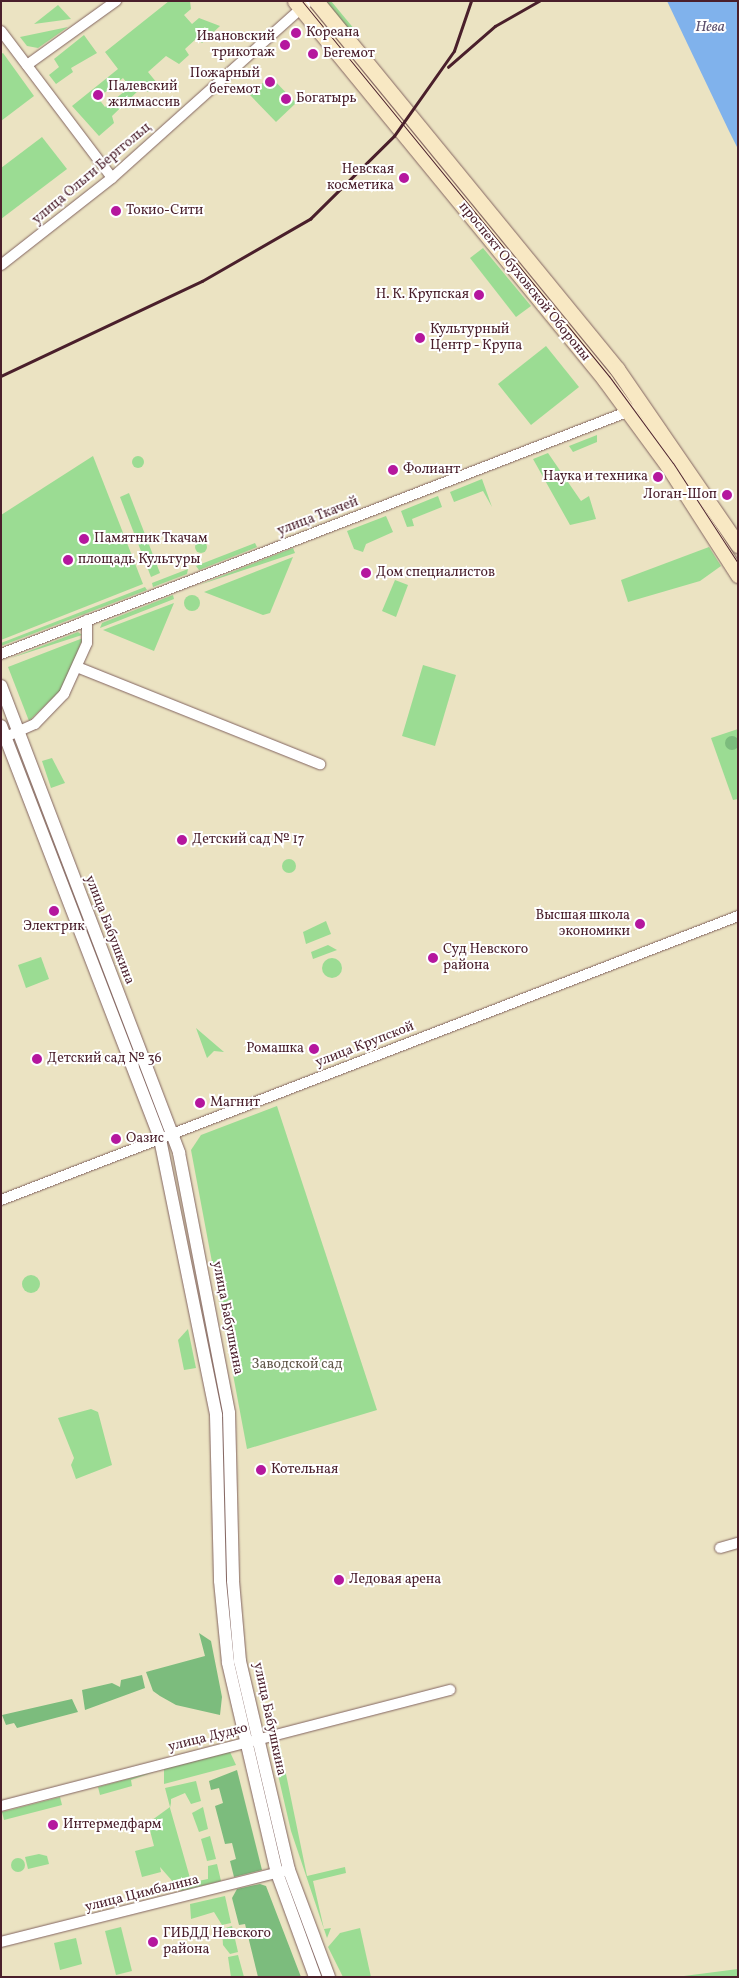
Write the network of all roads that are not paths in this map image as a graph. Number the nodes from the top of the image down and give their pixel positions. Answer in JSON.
{"nodes":[{"id":1,"x":116,"y":1,"type":"edge"},
{"id":2,"x":316,"y":1,"type":"edge"},
{"id":3,"x":302,"y":4,"type":"edge"},
{"id":4,"x":1,"y":31,"type":"edge"},
{"id":5,"x":27,"y":65,"type":"junction"},
{"id":6,"x":112,"y":178,"type":"junction"},
{"id":7,"x":1,"y":265,"type":"edge"},
{"id":8,"x":645,"y":406,"type":"junction"},
{"id":9,"x":629,"y":412,"type":"junction"},
{"id":10,"x":738,"y":545,"type":"edge"},
{"id":11,"x":738,"y":575,"type":"edge"},
{"id":12,"x":87,"y":620,"type":"junction"},
{"id":13,"x":1,"y":654,"type":"edge"},
{"id":14,"x":77,"y":667,"type":"junction"},
{"id":15,"x":1,"y":686,"type":"edge"},
{"id":16,"x":19,"y":733,"type":"junction"},
{"id":17,"x":3,"y":734,"type":"edge"},
{"id":18,"x":320,"y":764,"type":"dead end"},
{"id":19,"x":738,"y":916,"type":"edge"},
{"id":20,"x":174,"y":1134,"type":"junction"},
{"id":21,"x":160,"y":1139,"type":"junction"},
{"id":22,"x":1,"y":1200,"type":"edge"},
{"id":23,"x":738,"y":1543,"type":"edge"},
{"id":24,"x":720,"y":1548,"type":"dead end"},
{"id":25,"x":450,"y":1690,"type":"dead end"},
{"id":26,"x":258,"y":1740,"type":"junction"},
{"id":27,"x":244,"y":1743,"type":"junction"},
{"id":28,"x":1,"y":1806,"type":"edge"},
{"id":29,"x":283,"y":1872,"type":"junction"},
{"id":30,"x":1,"y":1942,"type":"edge"},
{"id":31,"x":315,"y":1977,"type":"edge"},
{"id":32,"x":329,"y":1977,"type":"edge"}],
"edges":[{"from":1,"to":5,"type":"street"},
{"from":2,"to":8,"type":"main road","name":"проспект Обуховской Обороны"},
{"from":3,"to":6,"type":"street","name":"улица Ольги Берггольц"},
{"from":3,"to":9,"type":"main road","name":"проспект Обуховской Обороны"},
{"from":4,"to":5,"type":"street"},
{"from":5,"to":6,"type":"street"},
{"from":6,"to":7,"type":"street","name":"улица Ольги Берггольц"},
{"from":8,"to":9,"type":"street","name":"улица Ткачей"},
{"from":8,"to":10,"type":"main road","name":"проспект Обуховской Обороны"},
{"from":9,"to":11,"type":"main road","name":"проспект Обуховской Обороны"},
{"from":9,"to":12,"type":"street","name":"улица Ткачей"},
{"from":12,"to":13,"type":"street","name":"улица Ткачей"},
{"from":12,"to":14,"type":"street"},
{"from":14,"to":16,"type":"street"},
{"from":14,"to":18,"type":"street"},
{"from":15,"to":16,"type":"street","name":"улица Бабушкина"},
{"from":16,"to":17,"type":"street"},
{"from":16,"to":20,"type":"street","name":"улица Бабушкина"},
{"from":17,"to":21,"type":"street","name":"улица Бабушкина"},
{"from":19,"to":20,"type":"street","name":"улица Крупской"},
{"from":20,"to":21,"type":"street","name":"улица Крупской"},
{"from":20,"to":26,"type":"street","name":"улица Бабушкина"},
{"from":21,"to":22,"type":"street","name":"улица Крупской"},
{"from":21,"to":27,"type":"street","name":"улица Бабушкина"},
{"from":23,"to":24,"type":"street"},
{"from":25,"to":26,"type":"street","name":"улица Дудко"},
{"from":26,"to":27,"type":"street","name":"улица Дудко"},
{"from":26,"to":29,"type":"street","name":"улица Бабушкина"},
{"from":27,"to":28,"type":"street","name":"улица Дудко"},
{"from":27,"to":29,"type":"street","name":"улица Бабушкина"},
{"from":29,"to":30,"type":"street","name":"улица Цимбалина"},
{"from":29,"to":31,"type":"street","name":"улица Бабушкина"},
{"from":29,"to":32,"type":"street","name":"улица Бабушкина"}]}
